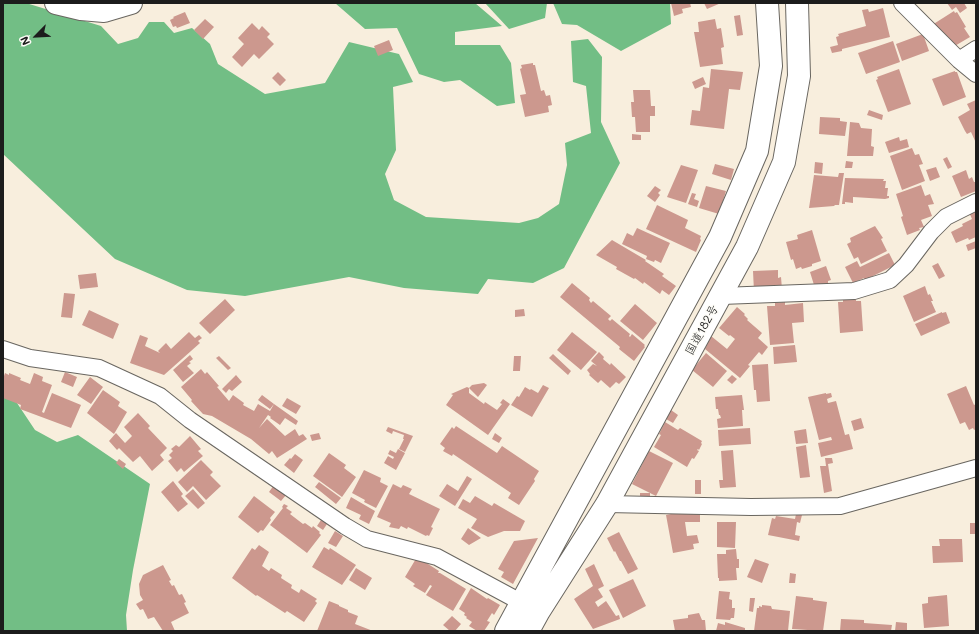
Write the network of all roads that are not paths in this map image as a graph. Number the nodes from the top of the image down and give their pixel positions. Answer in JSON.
{"nodes":[{"id":1,"x":56,"y":3,"type":"edge"},
{"id":2,"x":131,"y":3,"type":"edge"},
{"id":3,"x":768,"y":3,"type":"edge"},
{"id":4,"x":797,"y":3,"type":"edge"},
{"id":5,"x":902,"y":3,"type":"edge"},
{"id":6,"x":976,"y":49,"type":"edge"},
{"id":7,"x":959,"y":60,"type":"junction"},
{"id":8,"x":976,"y":74,"type":"edge"},
{"id":9,"x":976,"y":202,"type":"edge"},
{"id":10,"x":721,"y":296,"type":"junction"},
{"id":11,"x":3,"y":349,"type":"edge"},
{"id":12,"x":976,"y":468,"type":"edge"},
{"id":13,"x":607,"y":504,"type":"junction"},
{"id":14,"x":530,"y":607,"type":"junction"},
{"id":15,"x":506,"y":631,"type":"edge"},
{"id":16,"x":528,"y":631,"type":"edge"}],
"edges":[{"from":1,"to":2,"type":"main road"},
{"from":3,"to":14,"type":"main road","name":"国道182号"},
{"from":4,"to":10,"type":"main road","name":"国道182号"},
{"from":5,"to":7,"type":"street"},
{"from":6,"to":7,"type":"street"},
{"from":7,"to":8,"type":"street"},
{"from":9,"to":10,"type":"street"},
{"from":10,"to":13,"type":"main road","name":"国道182号"},
{"from":11,"to":14,"type":"street"},
{"from":12,"to":13,"type":"street"},
{"from":13,"to":14,"type":"main road","name":"国道182号"},
{"from":14,"to":15,"type":"main road","name":"国道182号"},
{"from":14,"to":16,"type":"main road","name":"国道182号"}]}
